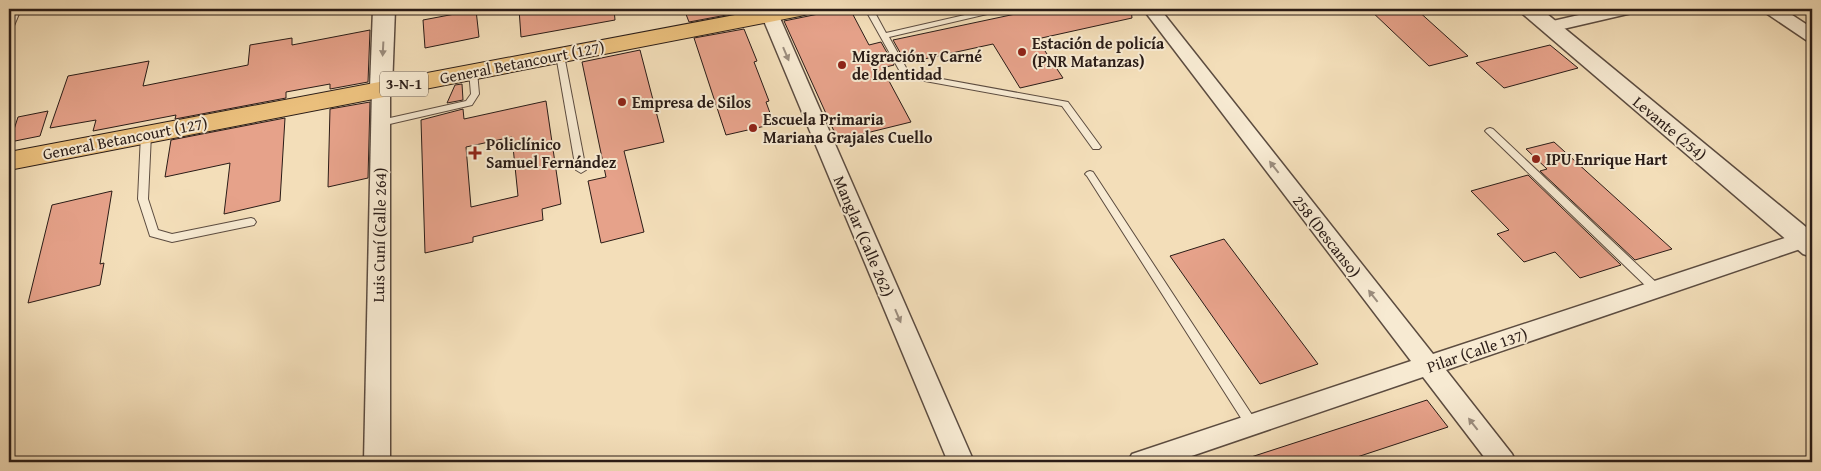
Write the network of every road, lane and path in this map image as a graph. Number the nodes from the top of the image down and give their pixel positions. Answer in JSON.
{"nodes":[{"id":1,"x":17,"y":9,"type":"edge"},
{"id":2,"x":384,"y":9,"type":"edge"},
{"id":3,"x":800,"y":9,"type":"edge"},
{"id":4,"x":869,"y":9,"type":"edge"},
{"id":5,"x":1000,"y":9,"type":"edge"},
{"id":6,"x":1150,"y":9,"type":"edge"},
{"id":7,"x":1528,"y":9,"type":"edge"},
{"id":8,"x":1626,"y":9,"type":"edge"},
{"id":9,"x":1772,"y":9,"type":"edge"},
{"id":10,"x":768,"y":12,"type":"edge"},
{"id":11,"x":1550,"y":27,"type":"junction"},
{"id":12,"x":9,"y":28,"type":"edge"},
{"id":13,"x":884,"y":36,"type":"junction"},
{"id":14,"x":1812,"y":36,"type":"edge"},
{"id":15,"x":560,"y":55,"type":"junction"},
{"id":16,"x":473,"y":71,"type":"junction"},
{"id":17,"x":381,"y":88,"type":"junction"},
{"id":18,"x":380,"y":123,"type":"junction"},
{"id":19,"x":1490,"y":131,"type":"dead end"},
{"id":20,"x":146,"y":134,"type":"junction"},
{"id":21,"x":1096,"y":147,"type":"dead end"},
{"id":22,"x":9,"y":161,"type":"edge"},
{"id":23,"x":581,"y":170,"type":"dead end"},
{"id":24,"x":1090,"y":174,"type":"dead end"},
{"id":25,"x":251,"y":222,"type":"dead end"},
{"id":26,"x":1810,"y":241,"type":"edge"},
{"id":27,"x":1656,"y":289,"type":"junction"},
{"id":28,"x":1428,"y":367,"type":"junction"},
{"id":29,"x":1252,"y":425,"type":"junction"},
{"id":30,"x":377,"y":462,"type":"edge"},
{"id":31,"x":961,"y":462,"type":"edge"},
{"id":32,"x":1141,"y":462,"type":"edge"},
{"id":33,"x":1503,"y":462,"type":"edge"}],
"edges":[{"from":1,"to":12,"type":"lane"},
{"from":2,"to":17,"type":"street","name":"Luis Cuní (Calle 264)","one_way":true},
{"from":3,"to":10,"type":"main road","name":"General Betancourt (127)","number":"3-N-1"},
{"from":4,"to":13,"type":"lane"},
{"from":5,"to":13,"type":"lane"},
{"from":28,"to":6,"type":"street","name":"258 (Descanso)","one_way":true},
{"from":7,"to":11,"type":"street","name":"Levante (254)"},
{"from":8,"to":11,"type":"street"},
{"from":9,"to":14,"type":"street"},
{"from":10,"to":15,"type":"main road","name":"General Betancourt (127)","number":"3-N-1"},
{"from":10,"to":31,"type":"street","name":"Manglar (Calle 262)","one_way":true},
{"from":11,"to":26,"type":"street","name":"Levante (254)"},
{"from":13,"to":21,"type":"lane"},
{"from":15,"to":16,"type":"main road","name":"General Betancourt (127)","number":"3-N-1"},
{"from":15,"to":23,"type":"lane"},
{"from":16,"to":17,"type":"main road","name":"General Betancourt (127)","number":"3-N-1"},
{"from":16,"to":18,"type":"lane"},
{"from":17,"to":18,"type":"street","name":"Luis Cuní (Calle 264)"},
{"from":17,"to":20,"type":"main road","name":"General Betancourt (127)","number":"3-N-1"},
{"from":18,"to":30,"type":"street","name":"Luis Cuní (Calle 264)"},
{"from":19,"to":27,"type":"lane"},
{"from":20,"to":22,"type":"main road","name":"General Betancourt (127)","number":"3-N-1"},
{"from":20,"to":25,"type":"lane"},
{"from":24,"to":29,"type":"lane"},
{"from":26,"to":27,"type":"street","name":"Pilar (Calle 137)"},
{"from":27,"to":28,"type":"street","name":"Pilar (Calle 137)"},
{"from":28,"to":29,"type":"street","name":"Pilar (Calle 137)"},
{"from":33,"to":28,"type":"street","name":"258 (Descanso)","one_way":true},
{"from":29,"to":32,"type":"street","name":"Pilar (Calle 137)"}]}
